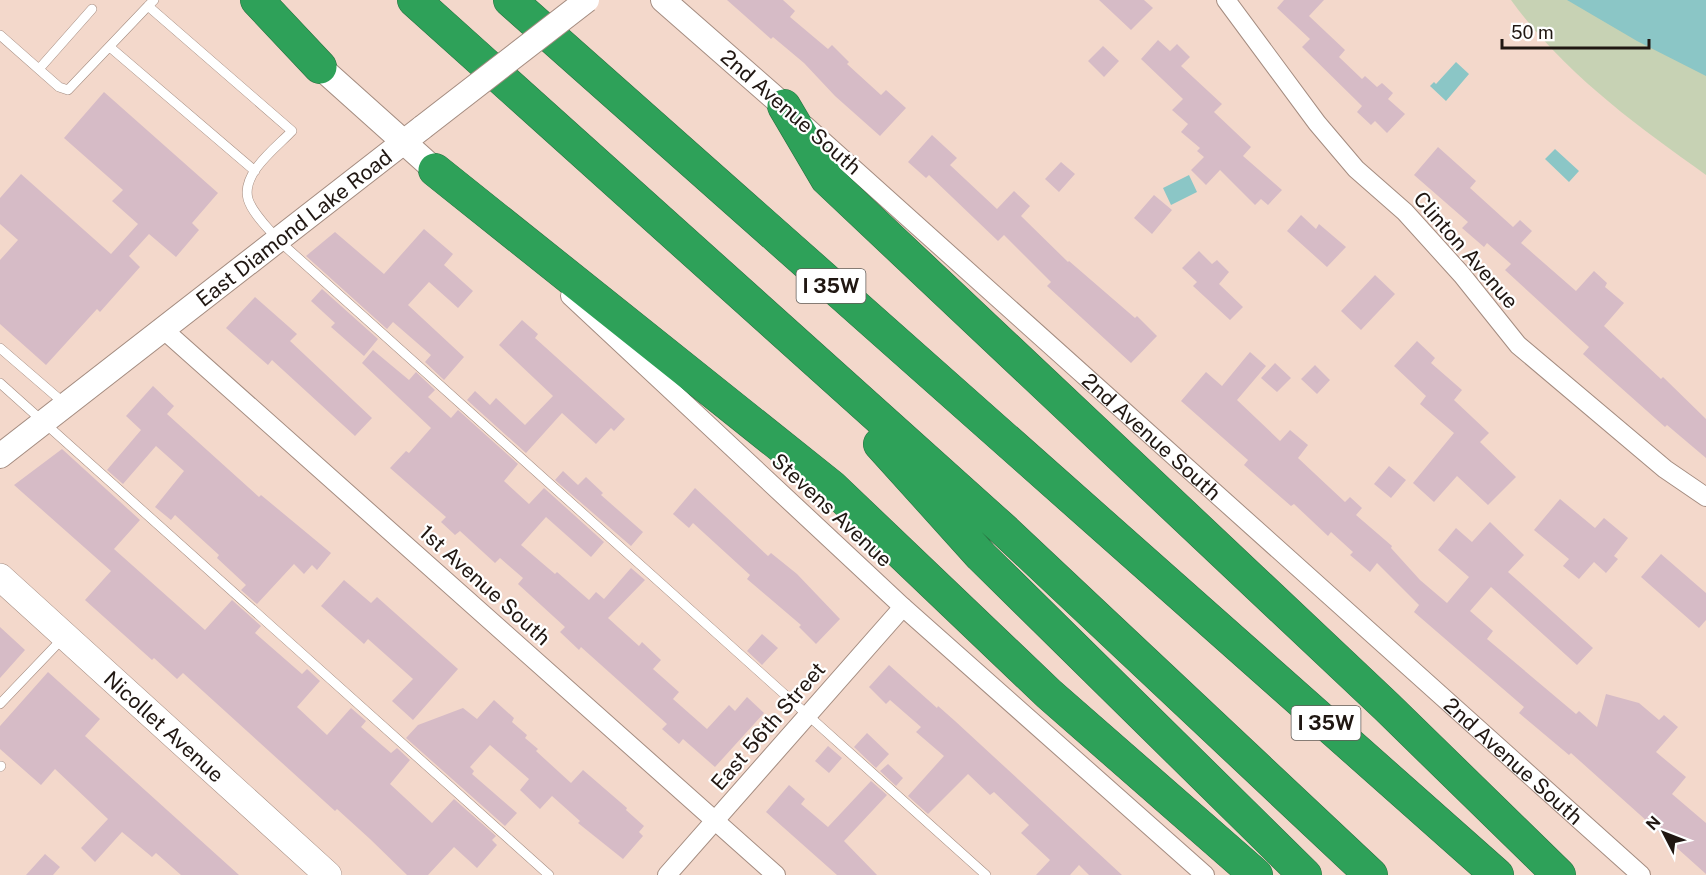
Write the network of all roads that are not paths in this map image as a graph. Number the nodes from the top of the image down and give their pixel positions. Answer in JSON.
{"nodes":[{"id":1,"x":247,"y":0,"type":"edge"},
{"id":2,"x":257,"y":0,"type":"edge"},
{"id":3,"x":414,"y":0,"type":"edge"},
{"id":4,"x":510,"y":0,"type":"edge"},
{"id":5,"x":586,"y":0,"type":"edge"},
{"id":6,"x":663,"y":0,"type":"edge"},
{"id":7,"x":1226,"y":0,"type":"edge"},
{"id":8,"x":151,"y":3,"type":"edge"},
{"id":9,"x":92,"y":9,"type":"dead end"},
{"id":10,"x":0,"y":35,"type":"edge"},
{"id":11,"x":111,"y":48,"type":"junction"},
{"id":12,"x":320,"y":67,"type":"junction"},
{"id":13,"x":39,"y":69,"type":"junction"},
{"id":14,"x":784,"y":106,"type":"junction"},
{"id":15,"x":403,"y":142,"type":"junction"},
{"id":16,"x":435,"y":170,"type":"junction"},
{"id":17,"x":255,"y":171,"type":"junction"},
{"id":18,"x":278,"y":240,"type":"junction"},
{"id":19,"x":773,"y":324,"type":"junction"},
{"id":20,"x":164,"y":330,"type":"junction"},
{"id":21,"x":0,"y":348,"type":"edge"},
{"id":22,"x":0,"y":383,"type":"edge"},
{"id":23,"x":67,"y":405,"type":"junction"},
{"id":24,"x":45,"y":422,"type":"junction"},
{"id":25,"x":0,"y":456,"type":"edge"},
{"id":26,"x":1706,"y":497,"type":"edge"},
{"id":27,"x":0,"y":578,"type":"edge"},
{"id":28,"x":903,"y":607,"type":"junction"},
{"id":29,"x":65,"y":636,"type":"junction"},
{"id":30,"x":0,"y":704,"type":"edge"},
{"id":31,"x":808,"y":714,"type":"junction"},
{"id":32,"x":715,"y":819,"type":"junction"},
{"id":33,"x":328,"y":875,"type":"edge"},
{"id":34,"x":549,"y":875,"type":"edge"},
{"id":35,"x":667,"y":875,"type":"edge"},
{"id":36,"x":776,"y":875,"type":"edge"},
{"id":37,"x":986,"y":875,"type":"edge"},
{"id":38,"x":1205,"y":875,"type":"edge"},
{"id":39,"x":1256,"y":875,"type":"edge"},
{"id":40,"x":1305,"y":875,"type":"edge"},
{"id":41,"x":1371,"y":875,"type":"edge"},
{"id":42,"x":1497,"y":875,"type":"edge"},
{"id":43,"x":1559,"y":875,"type":"edge"},
{"id":44,"x":1641,"y":875,"type":"edge"}],
"edges":[{"from":1,"to":12,"type":"street"},
{"from":2,"to":12,"type":"highway"},
{"from":3,"to":19,"type":"highway"},
{"from":4,"to":42,"type":"highway","number":"I 35W"},
{"from":5,"to":15,"type":"street","name":"East Diamond Lake Road","bridge":true},
{"from":6,"to":14,"type":"street","name":"2nd Avenue South"},
{"from":7,"to":26,"type":"street","name":"Clinton Avenue"},
{"from":8,"to":11,"type":"lane"},
{"from":8,"to":17,"type":"lane"},
{"from":9,"to":13,"type":"lane"},
{"from":10,"to":13,"type":"lane"},
{"from":11,"to":13,"type":"lane"},
{"from":11,"to":17,"type":"lane"},
{"from":12,"to":15,"type":"street"},
{"from":14,"to":43,"type":"highway"},
{"from":14,"to":44,"type":"street","name":"2nd Avenue South"},
{"from":15,"to":16,"type":"street"},
{"from":15,"to":18,"type":"street","name":"East Diamond Lake Road"},
{"from":16,"to":28,"type":"street","name":"Stevens Avenue"},
{"from":16,"to":39,"type":"highway"},
{"from":17,"to":18,"type":"lane"},
{"from":18,"to":20,"type":"street","name":"East Diamond Lake Road"},
{"from":18,"to":31,"type":"lane"},
{"from":19,"to":40,"type":"highway"},
{"from":19,"to":41,"type":"highway"},
{"from":20,"to":23,"type":"street","name":"East Diamond Lake Road"},
{"from":20,"to":32,"type":"street","name":"1st Avenue South"},
{"from":21,"to":23,"type":"lane"},
{"from":22,"to":24,"type":"lane"},
{"from":23,"to":24,"type":"street","name":"East Diamond Lake Road"},
{"from":24,"to":25,"type":"street","name":"East Diamond Lake Road"},
{"from":24,"to":34,"type":"lane"},
{"from":27,"to":29,"type":"main road","name":"Nicollet Avenue"},
{"from":28,"to":31,"type":"street","name":"East 56th Street"},
{"from":28,"to":38,"type":"street","name":"Stevens Avenue"},
{"from":29,"to":30,"type":"lane"},
{"from":29,"to":33,"type":"main road","name":"Nicollet Avenue"},
{"from":31,"to":32,"type":"street","name":"East 56th Street"},
{"from":31,"to":37,"type":"lane"},
{"from":32,"to":35,"type":"street","name":"East 56th Street"},
{"from":32,"to":36,"type":"street","name":"1st Avenue South"}]}
